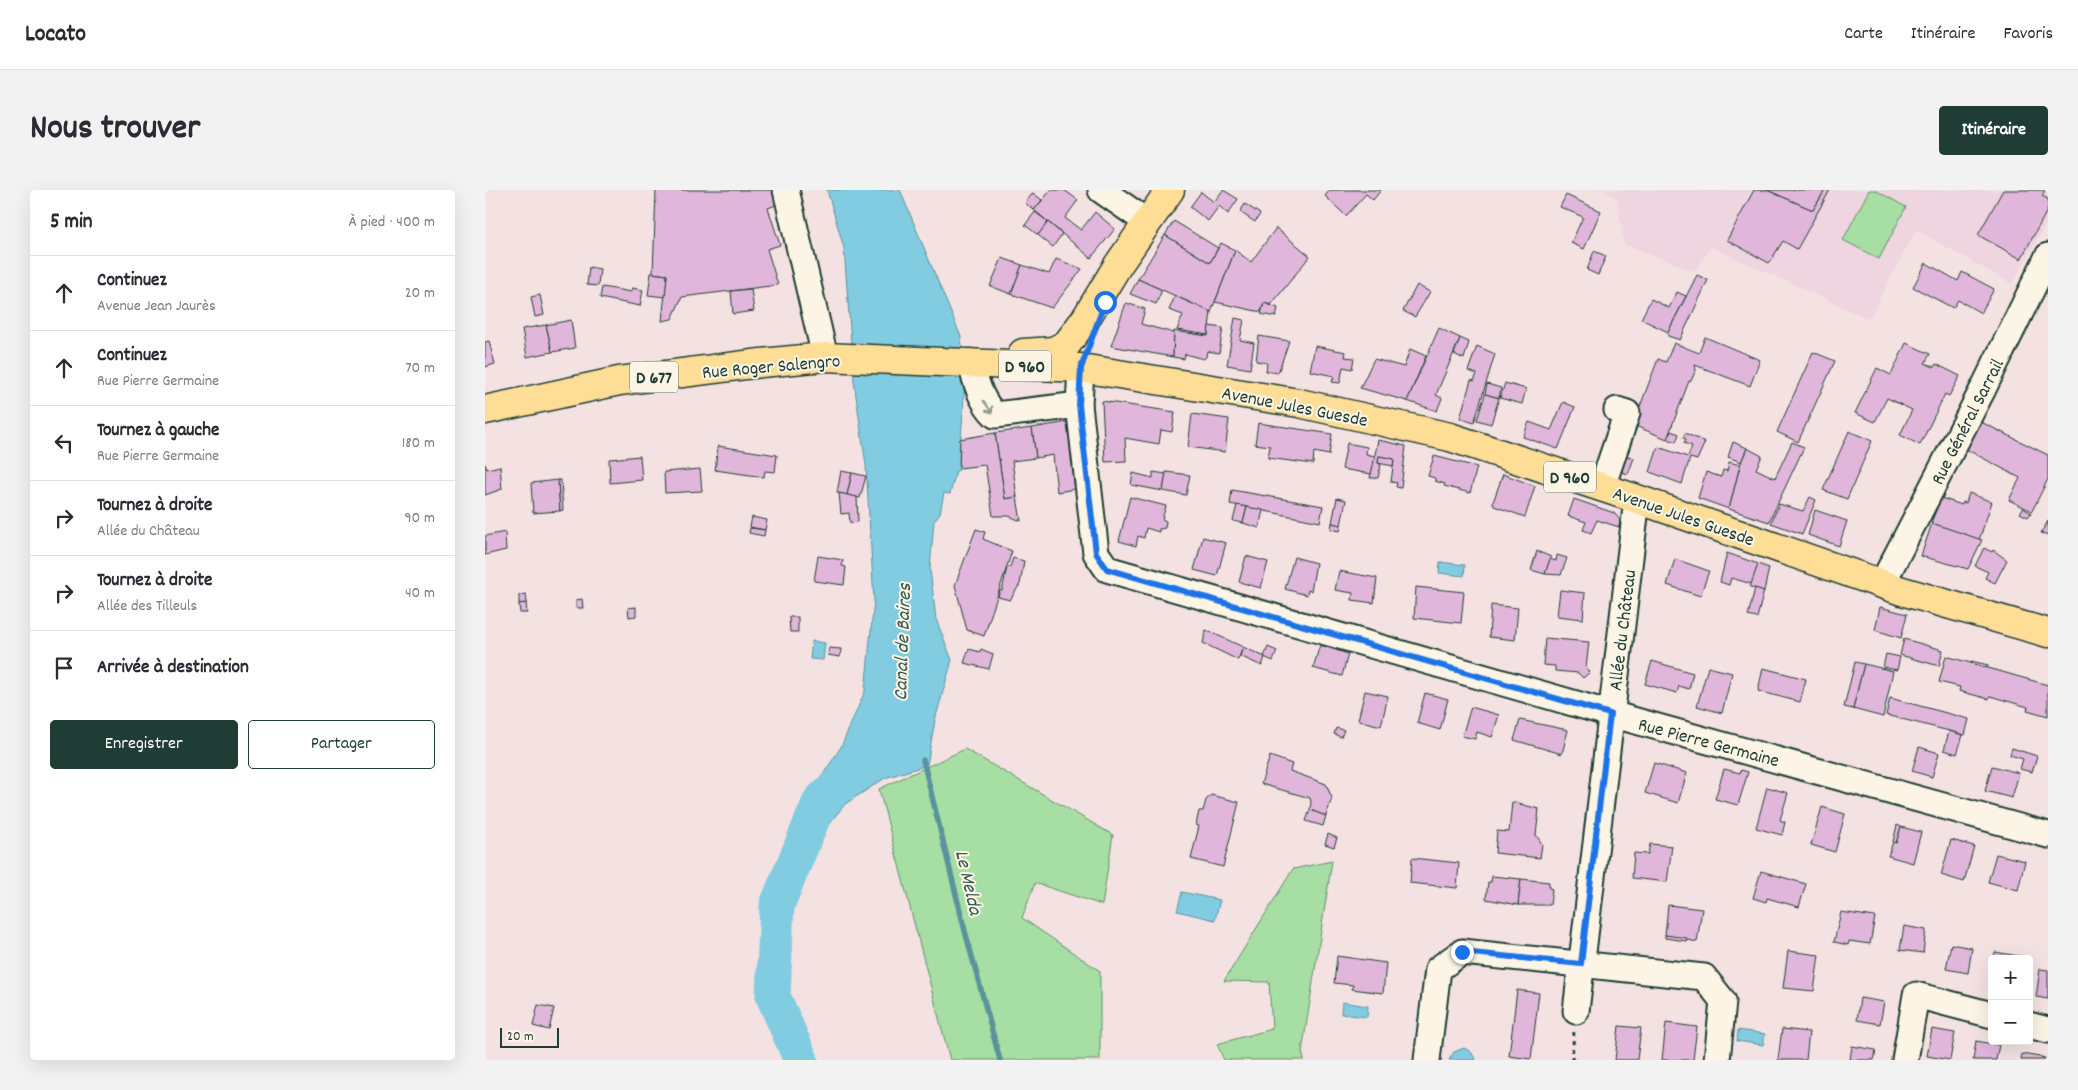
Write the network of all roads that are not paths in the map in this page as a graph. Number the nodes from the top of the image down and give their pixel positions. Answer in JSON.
{"nodes":[{"id":1,"x":786,"y":190,"type":"edge"},
{"id":2,"x":1101,"y":190,"type":"edge"},
{"id":3,"x":1170,"y":190,"type":"edge"},
{"id":4,"x":1147,"y":222,"type":"junction"},
{"id":5,"x":2048,"y":256,"type":"edge"},
{"id":6,"x":1118,"y":266,"type":"junction"},
{"id":7,"x":1086,"y":318,"type":"junction"},
{"id":8,"x":825,"y":358,"type":"junction"},
{"id":9,"x":970,"y":362,"type":"junction"},
{"id":10,"x":1081,"y":368,"type":"junction"},
{"id":11,"x":1079,"y":405,"type":"junction"},
{"id":12,"x":485,"y":410,"type":"edge"},
{"id":13,"x":1617,"y":410,"type":"dead end"},
{"id":14,"x":1602,"y":487,"type":"junction"},
{"id":15,"x":1637,"y":499,"type":"junction"},
{"id":16,"x":1882,"y":584,"type":"junction"},
{"id":17,"x":2048,"y":632,"type":"edge"},
{"id":18,"x":1610,"y":714,"type":"junction"},
{"id":19,"x":2048,"y":835,"type":"edge"},
{"id":20,"x":1581,"y":964,"type":"junction"},
{"id":21,"x":1576,"y":1011,"type":"road end"},
{"id":22,"x":1988,"y":1014,"type":"edge"},
{"id":23,"x":2033,"y":1026,"type":"edge"},
{"id":24,"x":2048,"y":1030,"type":"edge"},
{"id":25,"x":1427,"y":1060,"type":"edge"},
{"id":26,"x":1717,"y":1060,"type":"edge"},
{"id":27,"x":1905,"y":1060,"type":"edge"}],
"edges":[{"from":1,"to":8,"type":"street"},
{"from":2,"to":4,"type":"street"},
{"from":3,"to":4,"type":"main road","number":"D 677"},
{"from":4,"to":6,"type":"main road","number":"D 677"},
{"from":5,"to":16,"type":"street","name":"Rue Général Sarrail"},
{"from":6,"to":7,"type":"main road","number":"D 677"},
{"from":6,"to":10,"type":"main road","number":"D 677"},
{"from":7,"to":9,"type":"main road","number":"D 677"},
{"from":7,"to":10,"type":"main road","number":"D 677"},
{"from":8,"to":9,"type":"main road","name":"Rue Roger Salengro","number":"D 677"},
{"from":8,"to":12,"type":"main road","name":"Rue Roger Salengro","number":"D 677"},
{"from":9,"to":10,"type":"main road","number":"D 960"},
{"from":9,"to":11,"type":"street","one_way":true},
{"from":10,"to":11,"type":"street","name":"Rue Pierre Germaine"},
{"from":10,"to":14,"type":"main road","name":"Avenue Jules Guesde","number":"D 960"},
{"from":11,"to":18,"type":"street","name":"Rue Pierre Germaine"},
{"from":13,"to":14,"type":"street"},
{"from":14,"to":15,"type":"main road","name":"Avenue Jules Guesde","number":"D 960"},
{"from":15,"to":16,"type":"main road","name":"Avenue Jules Guesde","number":"D 960"},
{"from":15,"to":18,"type":"street","name":"Allée du Château"},
{"from":16,"to":17,"type":"main road","name":"Avenue Jules Guesde","number":"D 960"},
{"from":18,"to":19,"type":"street","name":"Rue Pierre Germaine"},
{"from":18,"to":20,"type":"street","name":"Allée du Château"},
{"from":20,"to":21,"type":"street","name":"Allée du Château"},
{"from":20,"to":25,"type":"street"},
{"from":20,"to":26,"type":"street"},
{"from":22,"to":27,"type":"street"},
{"from":23,"to":24,"type":"street"}]}
